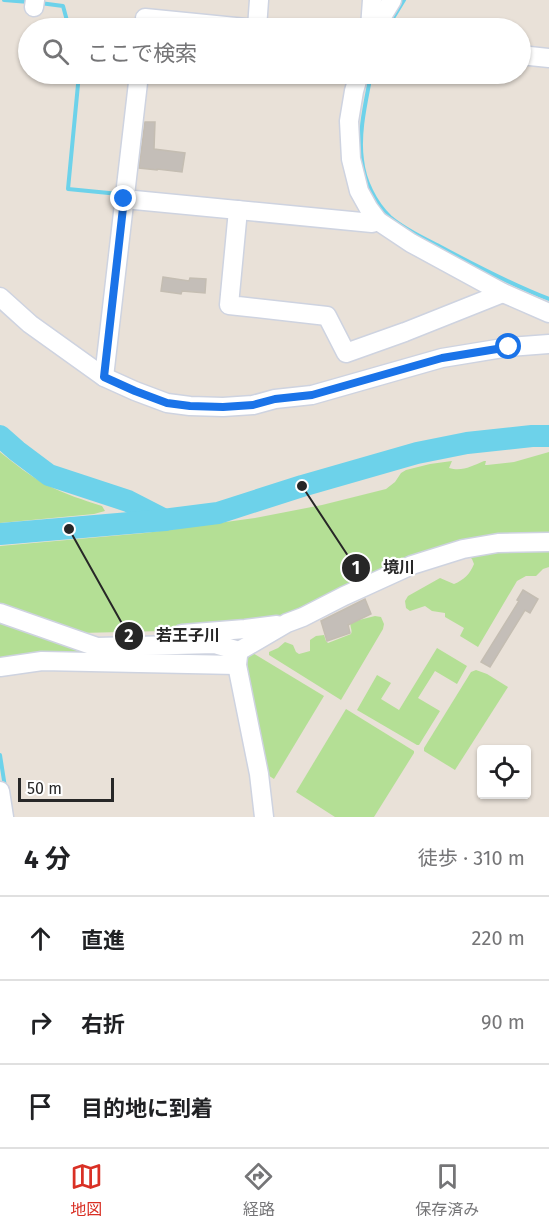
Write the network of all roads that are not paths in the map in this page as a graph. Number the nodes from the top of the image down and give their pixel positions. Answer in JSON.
{"nodes":[{"id":1,"x":259,"y":0,"type":"edge"},
{"id":2,"x":372,"y":0,"type":"edge"},
{"id":3,"x":392,"y":0,"type":"edge"},
{"id":4,"x":145,"y":15,"type":"edge"},
{"id":5,"x":168,"y":18,"type":"edge"},
{"id":6,"x":258,"y":18,"type":"edge"},
{"id":7,"x":371,"y":18,"type":"edge"},
{"id":8,"x":381,"y":18,"type":"edge"},
{"id":9,"x":531,"y":56,"type":"edge"},
{"id":10,"x":549,"y":58,"type":"edge"},
{"id":11,"x":138,"y":84,"type":"edge"},
{"id":12,"x":356,"y":84,"type":"edge"},
{"id":13,"x":124,"y":199,"type":"junction"},
{"id":14,"x":238,"y":210,"type":"junction"},
{"id":15,"x":378,"y":221,"type":"junction"},
{"id":16,"x":503,"y":293,"type":"junction"},
{"id":17,"x":0,"y":297,"type":"edge"},
{"id":18,"x":549,"y":313,"type":"edge"},
{"id":19,"x":549,"y":344,"type":"edge"},
{"id":20,"x":104,"y":377,"type":"junction"},
{"id":21,"x":549,"y":542,"type":"edge"},
{"id":22,"x":0,"y":613,"type":"edge"},
{"id":23,"x":287,"y":623,"type":"junction"},
{"id":24,"x":63,"y":636,"type":"junction"},
{"id":25,"x":238,"y":658,"type":"junction"},
{"id":26,"x":0,"y":667,"type":"edge"},
{"id":27,"x":0,"y":791,"type":"edge"},
{"id":28,"x":4,"y":817,"type":"edge"},
{"id":29,"x":264,"y":817,"type":"edge"}],
"edges":[{"from":1,"to":6,"type":"street"},
{"from":2,"to":7,"type":"street"},
{"from":3,"to":8,"type":"street"},
{"from":4,"to":5,"type":"street"},
{"from":9,"to":10,"type":"street"},
{"from":11,"to":13,"type":"street"},
{"from":12,"to":15,"type":"street"},
{"from":13,"to":14,"type":"street"},
{"from":13,"to":20,"type":"street"},
{"from":14,"to":15,"type":"street"},
{"from":14,"to":16,"type":"street"},
{"from":15,"to":16,"type":"street"},
{"from":16,"to":18,"type":"street"},
{"from":17,"to":20,"type":"street"},
{"from":19,"to":20,"type":"street"},
{"from":21,"to":23,"type":"street"},
{"from":22,"to":24,"type":"street"},
{"from":23,"to":24,"type":"street"},
{"from":23,"to":25,"type":"street"},
{"from":24,"to":25,"type":"street"},
{"from":25,"to":26,"type":"street"},
{"from":25,"to":29,"type":"street"},
{"from":27,"to":28,"type":"street"}]}
